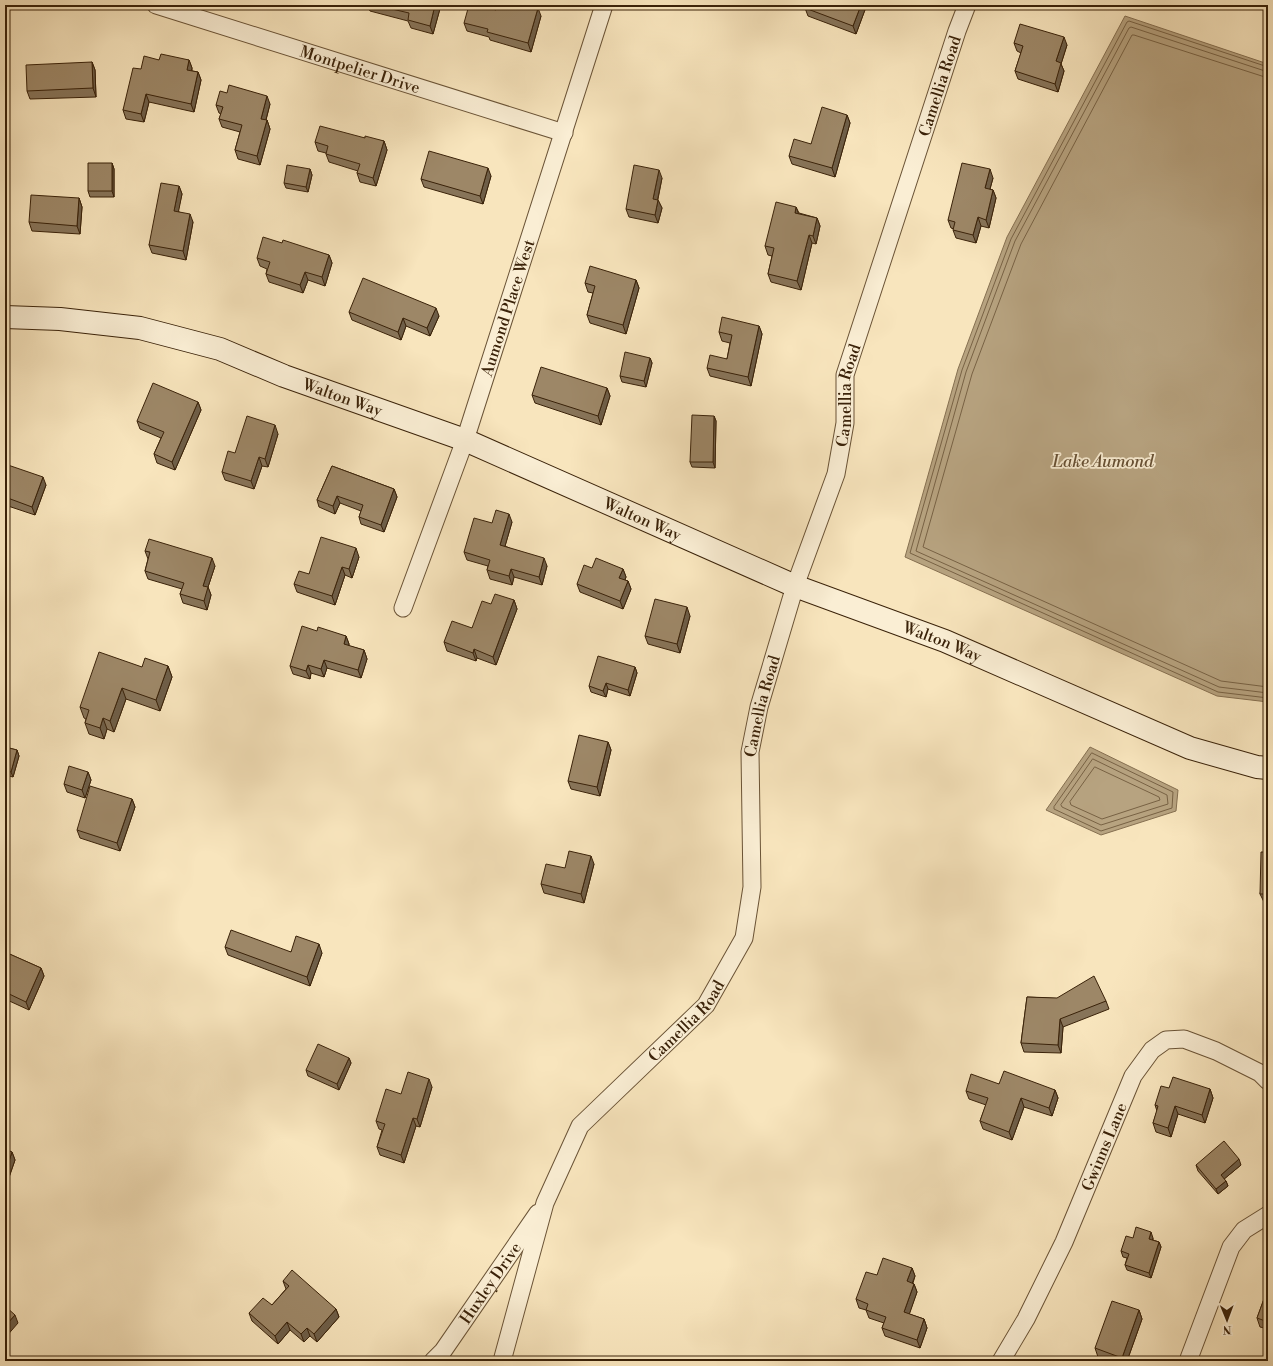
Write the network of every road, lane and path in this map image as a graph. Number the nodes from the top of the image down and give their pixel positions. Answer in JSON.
{"nodes":[{"id":1,"x":156,"y":5,"type":"edge"},
{"id":2,"x":604,"y":5,"type":"edge"},
{"id":3,"x":967,"y":5,"type":"edge"},
{"id":4,"x":564,"y":132,"type":"junction"},
{"id":5,"x":5,"y":317,"type":"edge"},
{"id":6,"x":465,"y":440,"type":"junction"},
{"id":7,"x":795,"y":586,"type":"junction"},
{"id":8,"x":403,"y":608,"type":"dead end"},
{"id":9,"x":1268,"y":768,"type":"edge"},
{"id":10,"x":1268,"y":1081,"type":"edge"},
{"id":11,"x":545,"y":1203,"type":"junction"},
{"id":12,"x":1268,"y":1215,"type":"edge"},
{"id":13,"x":433,"y":1361,"type":"edge"},
{"id":14,"x":502,"y":1361,"type":"edge"},
{"id":15,"x":1001,"y":1361,"type":"edge"},
{"id":16,"x":1188,"y":1361,"type":"edge"}],
"edges":[{"from":1,"to":4,"type":"street","name":"Montpelier Drive"},
{"from":2,"to":4,"type":"street","name":"Aumond Place West"},
{"from":3,"to":7,"type":"street","name":"Camellia Road"},
{"from":4,"to":6,"type":"street","name":"Aumond Place West"},
{"from":5,"to":6,"type":"main road","name":"Walton Way"},
{"from":6,"to":7,"type":"main road","name":"Walton Way"},
{"from":6,"to":8,"type":"street","name":"Aumond Place West"},
{"from":7,"to":9,"type":"main road","name":"Walton Way"},
{"from":7,"to":11,"type":"street","name":"Camellia Road"},
{"from":10,"to":15,"type":"street","name":"Gwinns Lane"},
{"from":11,"to":13,"type":"street","name":"Huxley Drive"},
{"from":11,"to":14,"type":"street","name":"Camellia Road"},
{"from":12,"to":16,"type":"street"}]}
